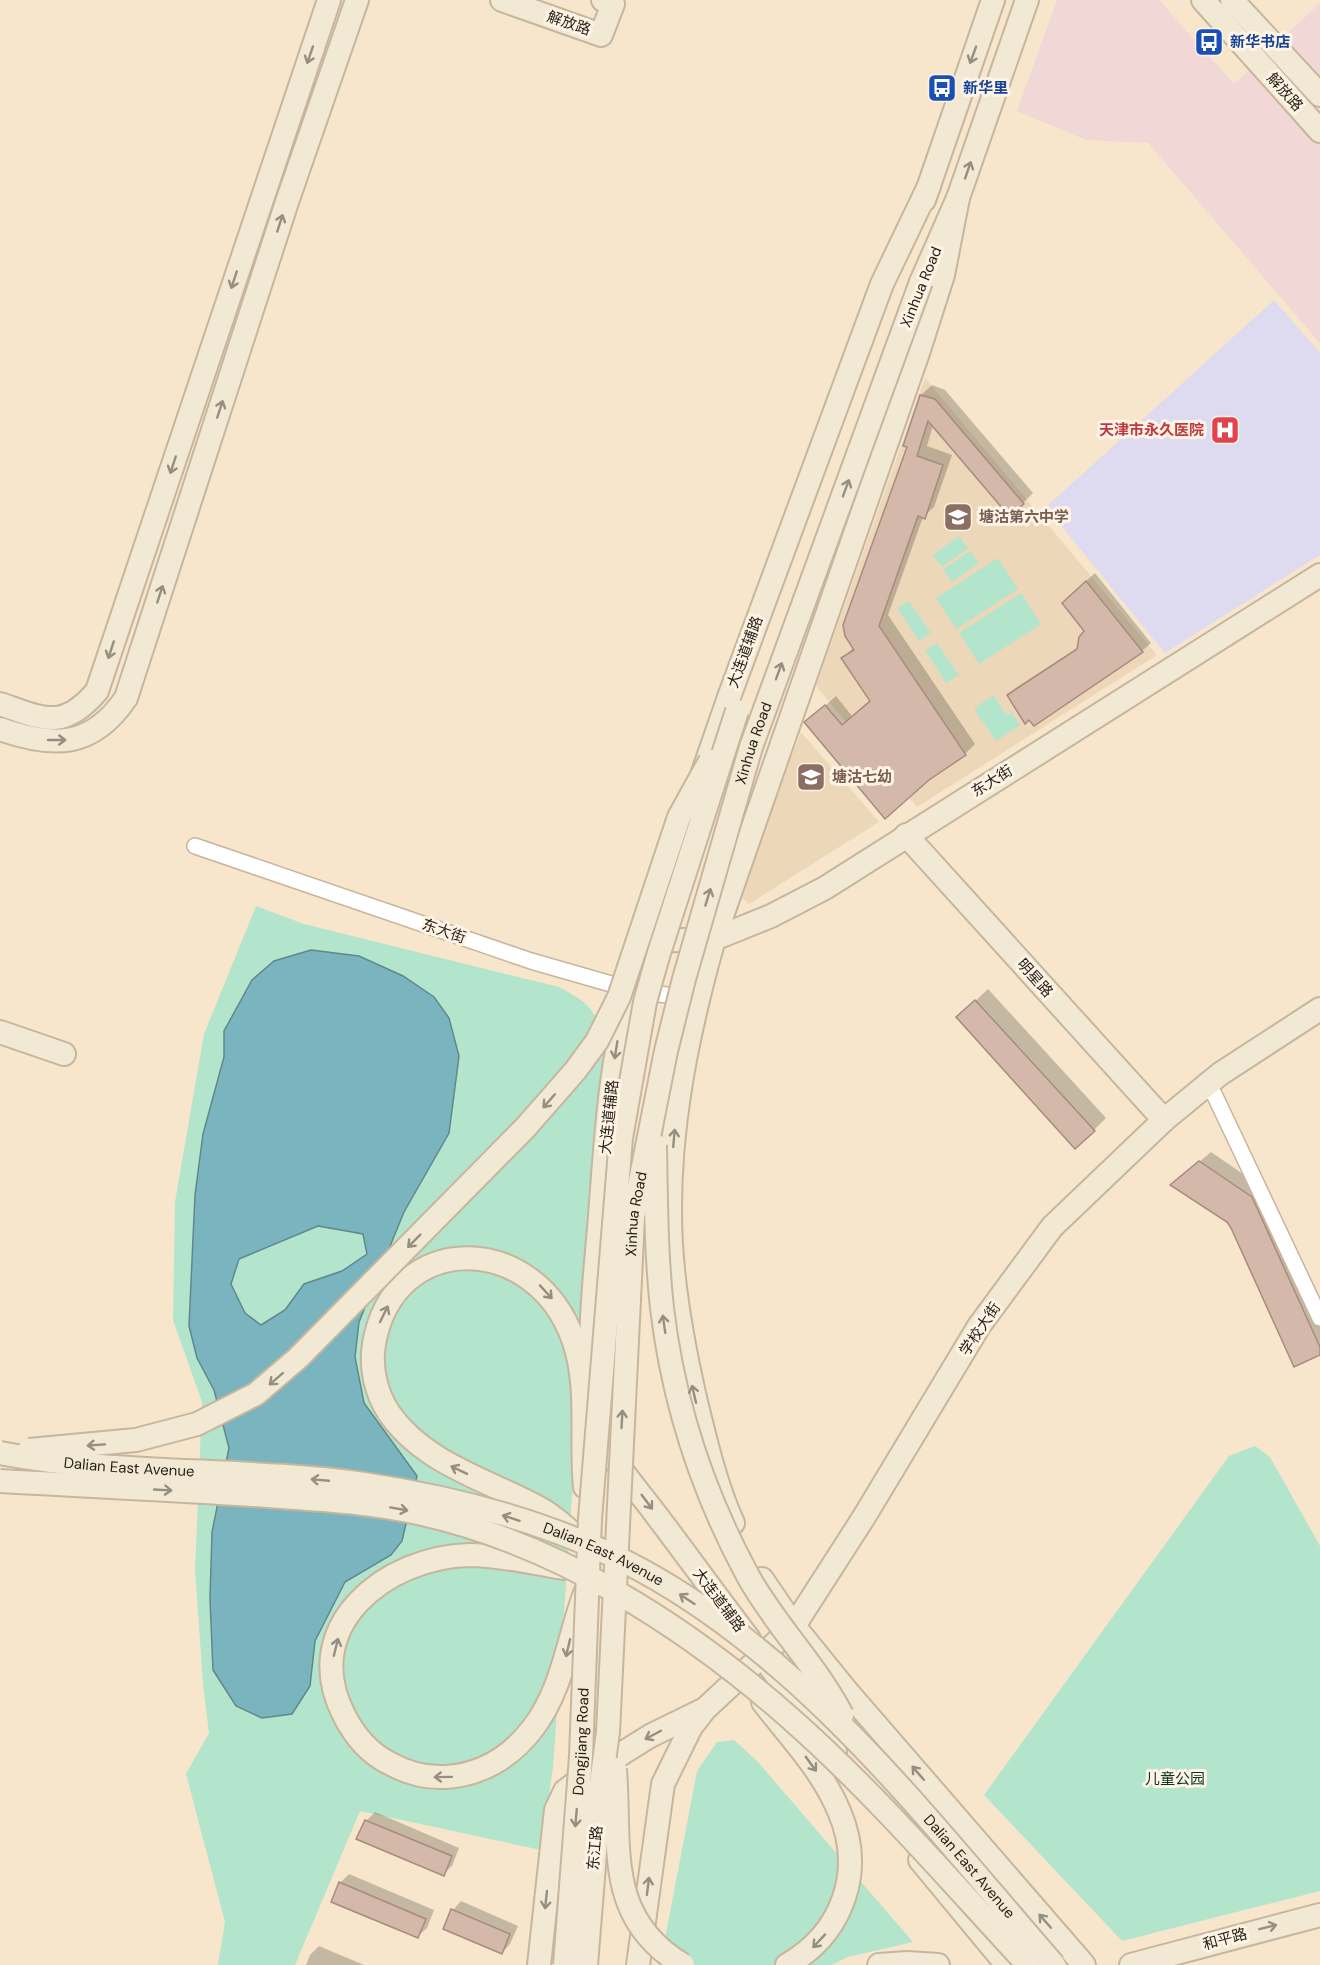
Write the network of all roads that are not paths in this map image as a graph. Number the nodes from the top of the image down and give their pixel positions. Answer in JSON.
{"nodes":[{"id":1,"x":329,"y":0,"type":"edge"},
{"id":2,"x":357,"y":0,"type":"edge"},
{"id":3,"x":502,"y":0,"type":"edge"},
{"id":4,"x":993,"y":0,"type":"edge"},
{"id":5,"x":1027,"y":0,"type":"edge"},
{"id":6,"x":1203,"y":0,"type":"edge"},
{"id":7,"x":1232,"y":0,"type":"edge"},
{"id":8,"x":608,"y":2,"type":"edge"},
{"id":9,"x":1320,"y":95,"type":"edge"},
{"id":10,"x":1320,"y":131,"type":"edge"},
{"id":11,"x":929,"y":186,"type":"junction"},
{"id":12,"x":958,"y":198,"type":"junction"},
{"id":13,"x":911,"y":278,"type":"junction"},
{"id":14,"x":1320,"y":575,"type":"edge"},
{"id":15,"x":0,"y":704,"type":"edge"},
{"id":16,"x":737,"y":711,"type":"junction"},
{"id":17,"x":0,"y":729,"type":"edge"},
{"id":18,"x":906,"y":835,"type":"junction"},
{"id":19,"x":195,"y":846,"type":"dead end"},
{"id":20,"x":714,"y":939,"type":"junction"},
{"id":21,"x":648,"y":941,"type":"junction"},
{"id":22,"x":632,"y":990,"type":"junction"},
{"id":23,"x":697,"y":1000,"type":"junction"},
{"id":24,"x":1320,"y":1009,"type":"edge"},
{"id":25,"x":0,"y":1032,"type":"edge"},
{"id":26,"x":63,"y":1054,"type":"dead end"},
{"id":27,"x":1204,"y":1087,"type":"junction"},
{"id":28,"x":654,"y":1111,"type":"junction"},
{"id":29,"x":1164,"y":1120,"type":"junction"},
{"id":30,"x":1320,"y":1318,"type":"edge"},
{"id":31,"x":0,"y":1453,"type":"edge"},
{"id":32,"x":0,"y":1480,"type":"edge"},
{"id":33,"x":590,"y":1519,"type":"junction"},
{"id":34,"x":617,"y":1519,"type":"joint"},
{"id":35,"x":581,"y":1541,"type":"junction"},
{"id":36,"x":573,"y":1570,"type":"junction"},
{"id":37,"x":586,"y":1592,"type":"junction"},
{"id":38,"x":794,"y":1626,"type":"junction"},
{"id":39,"x":762,"y":1657,"type":"junction"},
{"id":40,"x":748,"y":1685,"type":"junction"},
{"id":41,"x":705,"y":1709,"type":"junction"},
{"id":42,"x":608,"y":1732,"type":"junction"},
{"id":43,"x":852,"y":1735,"type":"junction"},
{"id":44,"x":1320,"y":1915,"type":"edge"},
{"id":45,"x":539,"y":1965,"type":"edge"},
{"id":46,"x":565,"y":1965,"type":"edge"},
{"id":47,"x":586,"y":1965,"type":"edge"},
{"id":48,"x":638,"y":1965,"type":"edge"},
{"id":49,"x":683,"y":1965,"type":"edge"},
{"id":50,"x":787,"y":1965,"type":"edge"},
{"id":51,"x":879,"y":1965,"type":"edge"},
{"id":52,"x":938,"y":1965,"type":"edge"},
{"id":53,"x":1007,"y":1965,"type":"edge"},
{"id":54,"x":1028,"y":1965,"type":"edge"},
{"id":55,"x":1054,"y":1965,"type":"edge"},
{"id":56,"x":1084,"y":1965,"type":"edge"},
{"id":57,"x":1131,"y":1965,"type":"edge"}],
"edges":[{"from":1,"to":15,"type":"main road","one_way":true},
{"from":17,"to":2,"type":"main road","one_way":true},
{"from":3,"to":8,"type":"main road","name":"解放路"},
{"from":4,"to":11,"type":"main road","name":"Xinhua Road","one_way":true},
{"from":12,"to":5,"type":"main road","name":"Xinhua Road","one_way":true},
{"from":6,"to":10,"type":"main road","name":"解放路"},
{"from":7,"to":9,"type":"main road","name":"解放路"},
{"from":11,"to":13,"type":"main road","name":"Xinhua Road"},
{"from":11,"to":21,"type":"main road","name":"大连道辅路"},
{"from":12,"to":13,"type":"main road","name":"Xinhua Road"},
{"from":12,"to":20,"type":"main road"},
{"from":13,"to":16,"type":"main road","name":"Xinhua Road"},
{"from":28,"to":13,"type":"main road","name":"Xinhua Road","one_way":true,"bridge":true},
{"from":14,"to":18,"type":"main road","name":"东大街"},
{"from":16,"to":31,"type":"main road","one_way":true,"bridge":true},
{"from":16,"to":33,"type":"main road","name":"Xinhua Road","bridge":true},
{"from":18,"to":20,"type":"main road","name":"东大街"},
{"from":18,"to":29,"type":"main road","name":"明星路"},
{"from":19,"to":22,"type":"street","name":"东大街"},
{"from":20,"to":21,"type":"main road","name":"东大街"},
{"from":20,"to":23,"type":"main road"},
{"from":21,"to":22,"type":"main road","name":"大连道辅路"},
{"from":22,"to":23,"type":"street","name":"东大街"},
{"from":22,"to":39,"type":"main road","name":"大连道辅路","one_way":true},
{"from":38,"to":23,"type":"main road","one_way":true},
{"from":24,"to":27,"type":"main road","name":"学校大街"},
{"from":25,"to":26,"type":"main road"},
{"from":27,"to":29,"type":"main road","name":"学校大街"},
{"from":27,"to":30,"type":"street"},
{"from":34,"to":28,"type":"main road","name":"Xinhua Road","one_way":true,"bridge":true},
{"from":43,"to":28,"type":"main road","one_way":true,"bridge":true},
{"from":29,"to":38,"type":"main road","name":"学校大街"},
{"from":35,"to":31,"type":"main road","name":"Dalian East Avenue","one_way":true,"bridge":true},
{"from":32,"to":36,"type":"main road","name":"Dalian East Avenue","one_way":true,"bridge":true},
{"from":35,"to":33,"type":"main road","one_way":true,"bridge":true},
{"from":33,"to":37,"type":"main road","name":"Dongjiang Road","bridge":true},
{"from":34,"to":42,"type":"main road","name":"Dongjiang Road","bridge":true},
{"from":43,"to":35,"type":"main road","name":"Dalian East Avenue","one_way":true,"bridge":true},
{"from":37,"to":36,"type":"main road","one_way":true,"bridge":true},
{"from":36,"to":40,"type":"main road","name":"Dalian East Avenue","bridge":true},
{"from":37,"to":46,"type":"main road","name":"Dongjiang Road","one_way":true,"bridge":true},
{"from":38,"to":39,"type":"main road","name":"学校大街"},
{"from":56,"to":38,"type":"main road","one_way":true},
{"from":39,"to":41,"type":"main road","name":"学校大街"},
{"from":39,"to":53,"type":"main road","name":"大连道辅路"},
{"from":40,"to":50,"type":"main road","one_way":true,"bridge":true},
{"from":40,"to":54,"type":"main road","name":"Dalian East Avenue","bridge":true},
{"from":41,"to":45,"type":"main road","one_way":true},
{"from":48,"to":41,"type":"main road","one_way":true},
{"from":42,"to":47,"type":"main road","name":"东江路","bridge":true},
{"from":42,"to":49,"type":"main road","bridge":true},
{"from":43,"to":55,"type":"main road","name":"Dalian East Avenue","bridge":true},
{"from":57,"to":44,"type":"main road","name":"和平路","one_way":true},
{"from":51,"to":52,"type":"main road"}]}
